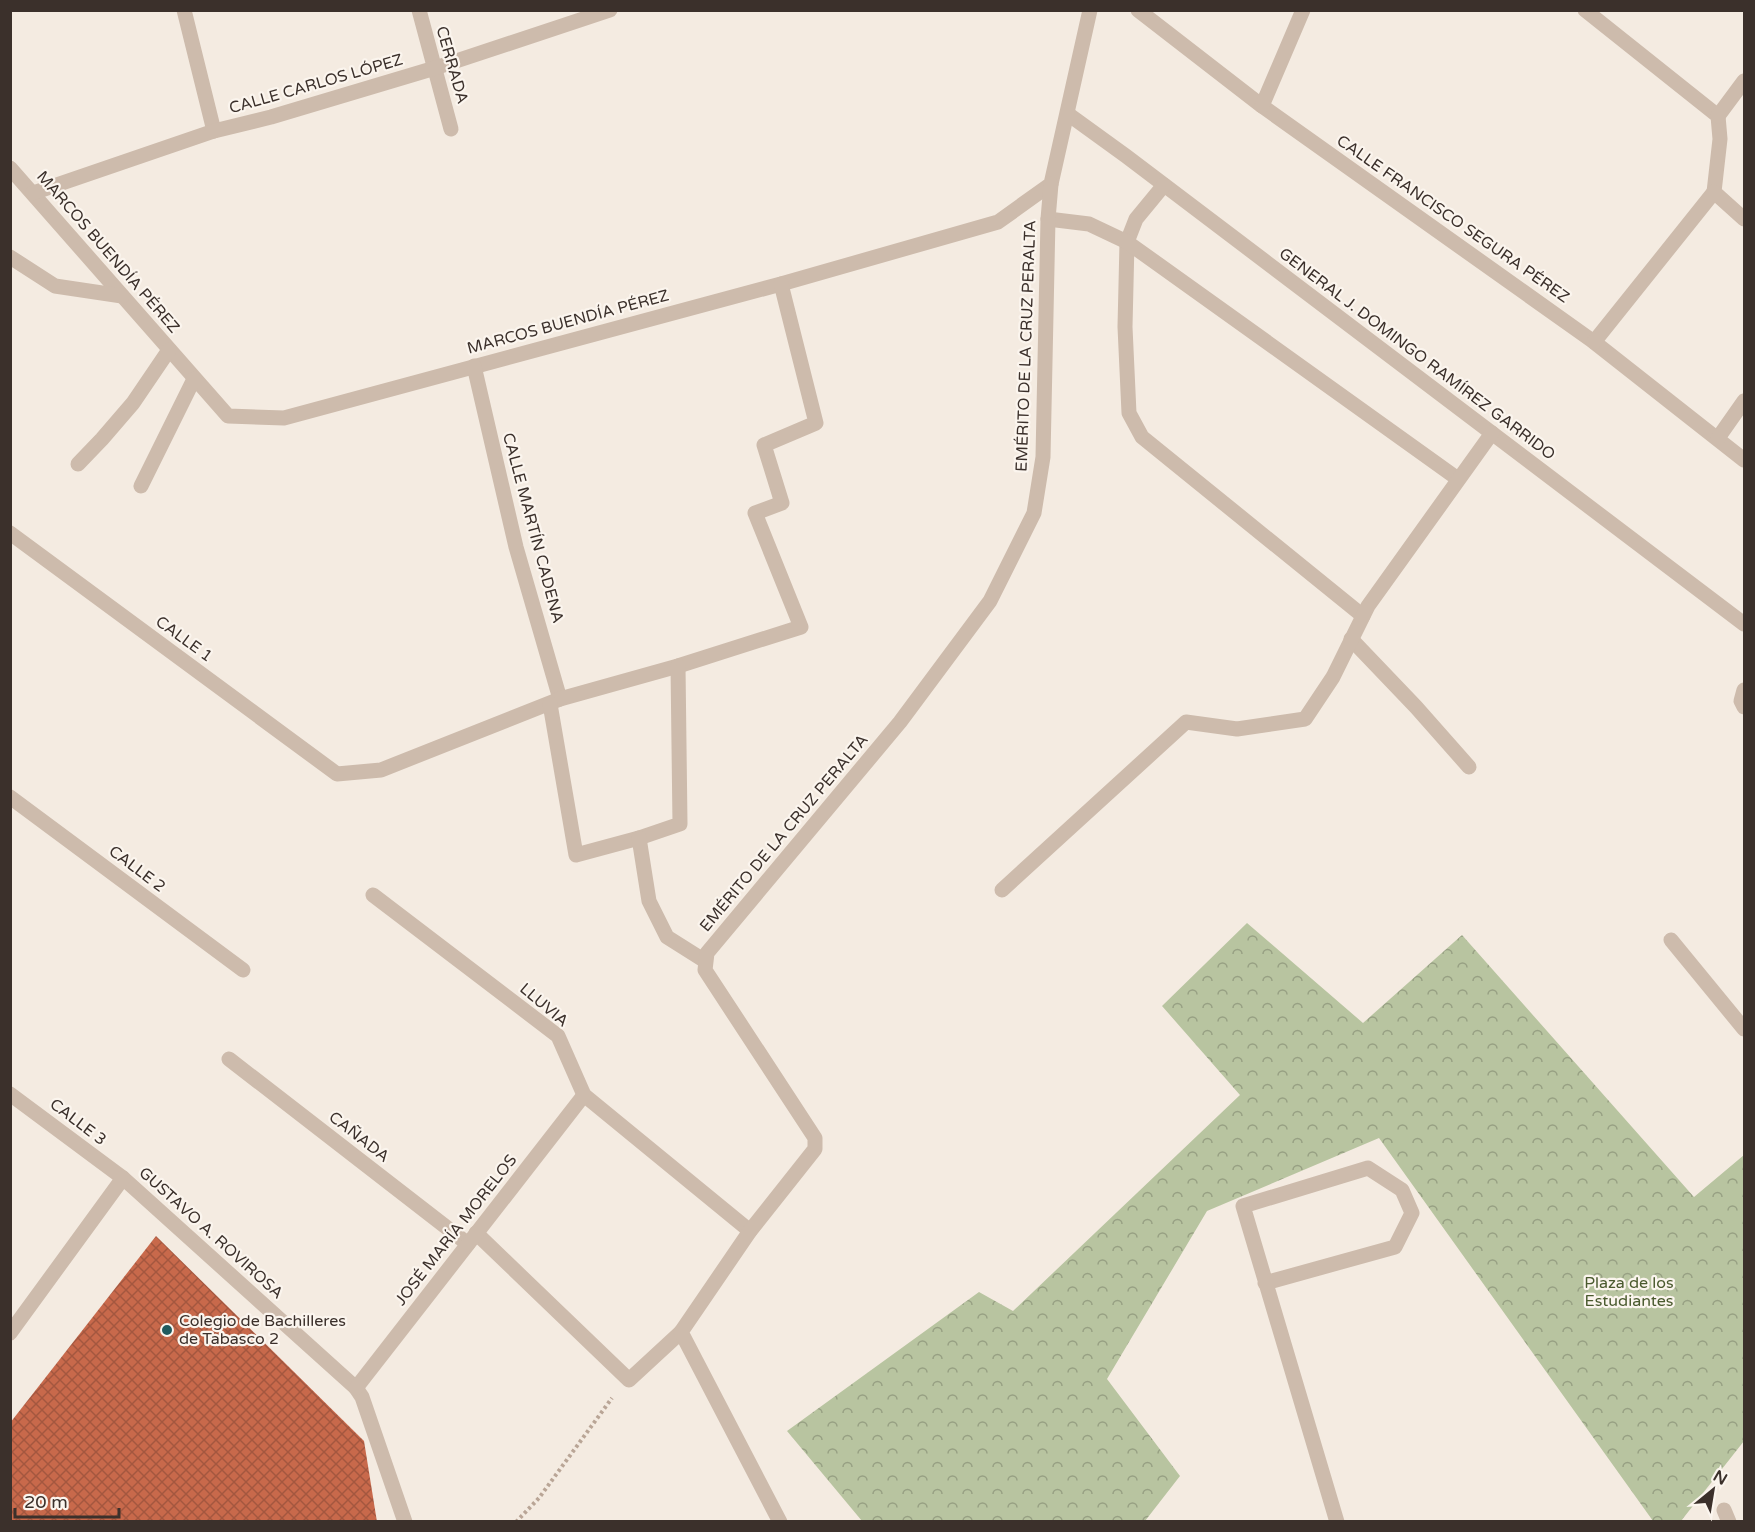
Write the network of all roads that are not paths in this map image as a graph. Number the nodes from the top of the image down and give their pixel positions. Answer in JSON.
{"nodes":[{"id":1,"x":184,"y":10,"type":"edge"},
{"id":2,"x":418,"y":10,"type":"edge"},
{"id":3,"x":610,"y":10,"type":"edge"},
{"id":4,"x":1090,"y":10,"type":"edge"},
{"id":5,"x":1138,"y":10,"type":"edge"},
{"id":6,"x":1303,"y":10,"type":"edge"},
{"id":7,"x":1585,"y":10,"type":"edge"},
{"id":8,"x":435,"y":68,"type":"junction"},
{"id":9,"x":1744,"y":81,"type":"edge"},
{"id":10,"x":1262,"y":106,"type":"junction"},
{"id":11,"x":1068,"y":114,"type":"junction"},
{"id":12,"x":1718,"y":116,"type":"junction"},
{"id":13,"x":452,"y":129,"type":"dead end"},
{"id":14,"x":214,"y":131,"type":"junction"},
{"id":15,"x":10,"y":168,"type":"edge"},
{"id":16,"x":1052,"y":184,"type":"junction"},
{"id":17,"x":1164,"y":185,"type":"junction"},
{"id":18,"x":1714,"y":192,"type":"junction"},
{"id":19,"x":33,"y":193,"type":"junction"},
{"id":20,"x":1048,"y":219,"type":"junction"},
{"id":21,"x":1744,"y":219,"type":"edge"},
{"id":22,"x":1127,"y":242,"type":"junction"},
{"id":23,"x":10,"y":257,"type":"edge"},
{"id":24,"x":781,"y":284,"type":"junction"},
{"id":25,"x":122,"y":296,"type":"junction"},
{"id":26,"x":1594,"y":342,"type":"junction"},
{"id":27,"x":169,"y":350,"type":"junction"},
{"id":28,"x":474,"y":366,"type":"junction"},
{"id":29,"x":194,"y":379,"type":"junction"},
{"id":30,"x":1744,"y":401,"type":"edge"},
{"id":31,"x":1492,"y":433,"type":"junction"},
{"id":32,"x":1718,"y":438,"type":"junction"},
{"id":33,"x":1744,"y":460,"type":"edge"},
{"id":34,"x":78,"y":464,"type":"dead end"},
{"id":35,"x":1458,"y":480,"type":"junction"},
{"id":36,"x":141,"y":486,"type":"dead end"},
{"id":37,"x":10,"y":534,"type":"edge"},
{"id":38,"x":1363,"y":616,"type":"junction"},
{"id":39,"x":1744,"y":624,"type":"edge"},
{"id":40,"x":1351,"y":639,"type":"junction"},
{"id":41,"x":678,"y":666,"type":"junction"},
{"id":42,"x":1744,"y":690,"type":"edge"},
{"id":43,"x":555,"y":701,"type":"junction"},
{"id":44,"x":1744,"y":707,"type":"edge"},
{"id":45,"x":1469,"y":766,"type":"dead end"},
{"id":46,"x":10,"y":797,"type":"edge"},
{"id":47,"x":639,"y":838,"type":"junction"},
{"id":48,"x":1002,"y":890,"type":"dead end"},
{"id":49,"x":373,"y":895,"type":"dead end"},
{"id":50,"x":1671,"y":939,"type":"dead end"},
{"id":51,"x":705,"y":961,"type":"junction"},
{"id":52,"x":243,"y":970,"type":"dead end"},
{"id":53,"x":1744,"y":1029,"type":"edge"},
{"id":54,"x":229,"y":1059,"type":"dead end"},
{"id":55,"x":10,"y":1094,"type":"edge"},
{"id":56,"x":584,"y":1095,"type":"junction"},
{"id":57,"x":123,"y":1178,"type":"junction"},
{"id":58,"x":750,"y":1231,"type":"junction"},
{"id":59,"x":472,"y":1239,"type":"junction"},
{"id":60,"x":1265,"y":1283,"type":"junction"},
{"id":61,"x":681,"y":1332,"type":"junction"},
{"id":62,"x":10,"y":1333,"type":"edge"},
{"id":63,"x":356,"y":1388,"type":"junction"},
{"id":64,"x":405,"y":1521,"type":"edge"},
{"id":65,"x":780,"y":1521,"type":"edge"},
{"id":66,"x":1337,"y":1521,"type":"edge"}],
"edges":[{"from":1,"to":14,"type":"street"},
{"from":2,"to":8,"type":"street","name":"CERRADA"},
{"from":3,"to":8,"type":"street","name":"CALLE CARLOS LÓPEZ"},
{"from":4,"to":11,"type":"street"},
{"from":5,"to":10,"type":"street","name":"CALLE FRANCISCO SEGURA PÉREZ"},
{"from":6,"to":10,"type":"street"},
{"from":7,"to":12,"type":"street"},
{"from":8,"to":13,"type":"street","name":"CERRADA"},
{"from":8,"to":14,"type":"street","name":"CALLE CARLOS LÓPEZ"},
{"from":9,"to":12,"type":"street"},
{"from":10,"to":26,"type":"street","name":"CALLE FRANCISCO SEGURA PÉREZ"},
{"from":11,"to":16,"type":"street"},
{"from":11,"to":17,"type":"street","name":"GENERAL J. DOMINGO RAMÍREZ GARRIDO"},
{"from":12,"to":18,"type":"street"},
{"from":14,"to":19,"type":"street","name":"CALLE CARLOS LÓPEZ"},
{"from":15,"to":19,"type":"street","name":"MARCOS BUENDÍA PÉREZ"},
{"from":16,"to":20,"type":"street","name":"EMÉRITO DE LA CRUZ PERALTA"},
{"from":16,"to":24,"type":"street","name":"MARCOS BUENDÍA PÉREZ"},
{"from":17,"to":22,"type":"street"},
{"from":17,"to":31,"type":"street","name":"GENERAL J. DOMINGO RAMÍREZ GARRIDO"},
{"from":18,"to":21,"type":"street"},
{"from":18,"to":26,"type":"street"},
{"from":19,"to":25,"type":"street","name":"MARCOS BUENDÍA PÉREZ"},
{"from":20,"to":22,"type":"street"},
{"from":20,"to":51,"type":"street","name":"EMÉRITO DE LA CRUZ PERALTA"},
{"from":22,"to":35,"type":"street"},
{"from":22,"to":38,"type":"street"},
{"from":23,"to":25,"type":"street"},
{"from":24,"to":28,"type":"street","name":"MARCOS BUENDÍA PÉREZ"},
{"from":24,"to":41,"type":"street"},
{"from":25,"to":27,"type":"street","name":"MARCOS BUENDÍA PÉREZ"},
{"from":26,"to":32,"type":"street","name":"CALLE FRANCISCO SEGURA PÉREZ"},
{"from":27,"to":29,"type":"street","name":"MARCOS BUENDÍA PÉREZ"},
{"from":27,"to":34,"type":"street"},
{"from":28,"to":29,"type":"street","name":"MARCOS BUENDÍA PÉREZ"},
{"from":28,"to":43,"type":"street","name":"CALLE MARTÍN CADENA"},
{"from":29,"to":36,"type":"street"},
{"from":30,"to":32,"type":"street"},
{"from":31,"to":35,"type":"street"},
{"from":31,"to":39,"type":"street","name":"GENERAL J. DOMINGO RAMÍREZ GARRIDO"},
{"from":32,"to":33,"type":"street","name":"CALLE FRANCISCO SEGURA PÉREZ"},
{"from":35,"to":38,"type":"street"},
{"from":37,"to":43,"type":"street","name":"CALLE 1"},
{"from":38,"to":40,"type":"street"},
{"from":40,"to":45,"type":"street"},
{"from":40,"to":48,"type":"street"},
{"from":41,"to":43,"type":"street"},
{"from":41,"to":47,"type":"street"},
{"from":42,"to":44,"type":"street"},
{"from":43,"to":47,"type":"street","name":"CALLE MARTÍN CADENA"},
{"from":46,"to":52,"type":"street","name":"CALLE 2"},
{"from":47,"to":51,"type":"street"},
{"from":49,"to":56,"type":"street","name":"LLUVIA"},
{"from":50,"to":53,"type":"street"},
{"from":51,"to":58,"type":"street"},
{"from":54,"to":59,"type":"street","name":"CAÑADA"},
{"from":55,"to":57,"type":"street","name":"CALLE 3"},
{"from":56,"to":58,"type":"street","name":"LLUVIA"},
{"from":56,"to":59,"type":"street","name":"JOSÉ MARÍA MORELOS"},
{"from":57,"to":62,"type":"street"},
{"from":57,"to":63,"type":"street","name":"GUSTAVO A. ROVIROSA"},
{"from":58,"to":61,"type":"street"},
{"from":59,"to":61,"type":"street","name":"CAÑADA"},
{"from":59,"to":63,"type":"street","name":"JOSÉ MARÍA MORELOS"},
{"from":60,"to":60,"type":"street"},
{"from":60,"to":66,"type":"street"},
{"from":61,"to":65,"type":"street"},
{"from":63,"to":64,"type":"street","name":"GUSTAVO A. ROVIROSA"}]}
